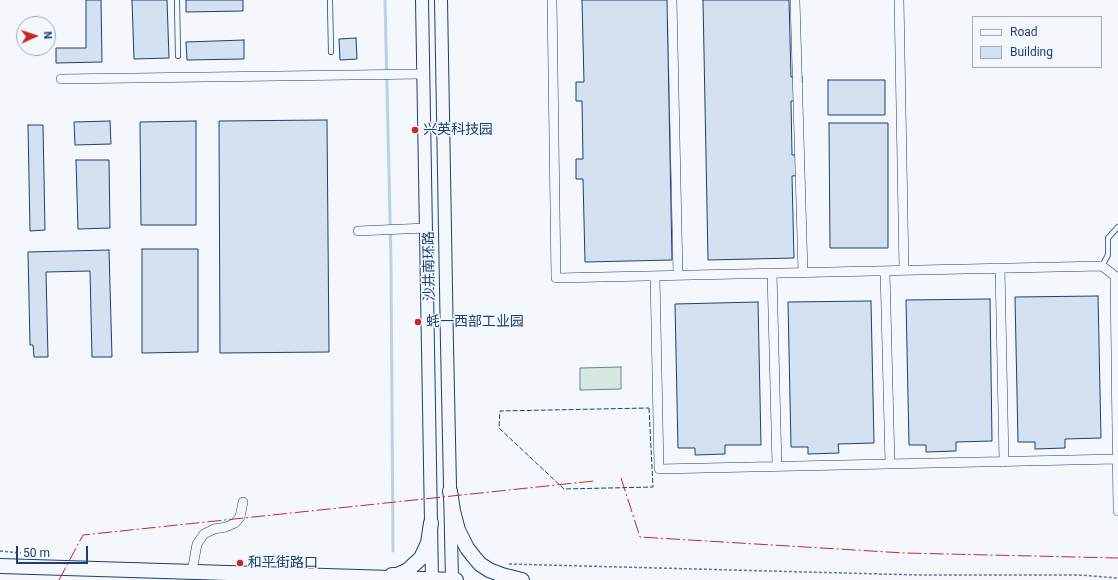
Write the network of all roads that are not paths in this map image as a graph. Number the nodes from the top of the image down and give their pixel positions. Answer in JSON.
{"nodes":[{"id":1,"x":177,"y":0,"type":"edge"},
{"id":2,"x":330,"y":0,"type":"edge"},
{"id":3,"x":422,"y":0,"type":"edge"},
{"id":4,"x":441,"y":0,"type":"edge"},
{"id":5,"x":552,"y":0,"type":"edge"},
{"id":6,"x":672,"y":0,"type":"edge"},
{"id":7,"x":795,"y":0,"type":"edge"},
{"id":8,"x":899,"y":0,"type":"edge"},
{"id":9,"x":331,"y":52,"type":"dead end"},
{"id":10,"x":178,"y":56,"type":"dead end"},
{"id":11,"x":423,"y":74,"type":"junction"},
{"id":12,"x":61,"y":79,"type":"dead end"},
{"id":13,"x":426,"y":228,"type":"junction"},
{"id":14,"x":1117,"y":230,"type":"edge"},
{"id":15,"x":358,"y":231,"type":"dead end"},
{"id":16,"x":1102,"y":266,"type":"junction"},
{"id":17,"x":1000,"y":268,"type":"junction"},
{"id":18,"x":904,"y":270,"type":"junction"},
{"id":19,"x":885,"y":271,"type":"junction"},
{"id":20,"x":772,"y":273,"type":"junction"},
{"id":21,"x":803,"y":273,"type":"junction"},
{"id":22,"x":678,"y":275,"type":"junction"},
{"id":23,"x":656,"y":276,"type":"junction"},
{"id":24,"x":1117,"y":459,"type":"edge"},
{"id":25,"x":1004,"y":462,"type":"junction"},
{"id":26,"x":890,"y":464,"type":"junction"},
{"id":27,"x":777,"y":466,"type":"junction"},
{"id":28,"x":450,"y":491,"type":"junction"},
{"id":29,"x":243,"y":502,"type":"dead end"},
{"id":30,"x":1118,"y":511,"type":"edge"},
{"id":31,"x":431,"y":522,"type":"junction"},
{"id":32,"x":0,"y":566,"type":"edge"},
{"id":33,"x":192,"y":572,"type":"junction"},
{"id":34,"x":377,"y":578,"type":"junction"},
{"id":35,"x":432,"y":580,"type":"edge"},
{"id":36,"x":452,"y":580,"type":"edge"},
{"id":37,"x":456,"y":580,"type":"edge"},
{"id":38,"x":522,"y":580,"type":"edge"}],
"edges":[{"from":1,"to":10,"type":"lane"},
{"from":2,"to":9,"type":"lane"},
{"from":3,"to":11,"type":"main road","name":"沙井南环路"},
{"from":4,"to":28,"type":"main road","name":"沙井南环路"},
{"from":5,"to":23,"type":"street"},
{"from":6,"to":22,"type":"street"},
{"from":7,"to":21,"type":"street"},
{"from":8,"to":18,"type":"street"},
{"from":11,"to":12,"type":"street"},
{"from":11,"to":13,"type":"main road","name":"沙井南环路"},
{"from":13,"to":15,"type":"street"},
{"from":13,"to":31,"type":"main road","name":"沙井南环路"},
{"from":14,"to":16,"type":"lane"},
{"from":16,"to":17,"type":"street"},
{"from":16,"to":24,"type":"street"},
{"from":17,"to":18,"type":"street"},
{"from":17,"to":25,"type":"street"},
{"from":18,"to":19,"type":"street"},
{"from":19,"to":21,"type":"street"},
{"from":19,"to":26,"type":"street"},
{"from":20,"to":21,"type":"street"},
{"from":20,"to":22,"type":"street"},
{"from":20,"to":27,"type":"street"},
{"from":22,"to":23,"type":"street"},
{"from":23,"to":27,"type":"street"},
{"from":24,"to":25,"type":"street"},
{"from":24,"to":30,"type":"street"},
{"from":25,"to":26,"type":"street"},
{"from":26,"to":27,"type":"street"},
{"from":28,"to":36,"type":"main road","name":"沙井南环路"},
{"from":28,"to":38,"type":"main road"},
{"from":29,"to":33,"type":"street"},
{"from":31,"to":34,"type":"main road"},
{"from":31,"to":35,"type":"main road","name":"沙井南环路"},
{"from":32,"to":33,"type":"main road"},
{"from":33,"to":34,"type":"main road"},
{"from":34,"to":35,"type":"main road"},
{"from":35,"to":36,"type":"main road"},
{"from":36,"to":37,"type":"main road"}]}
